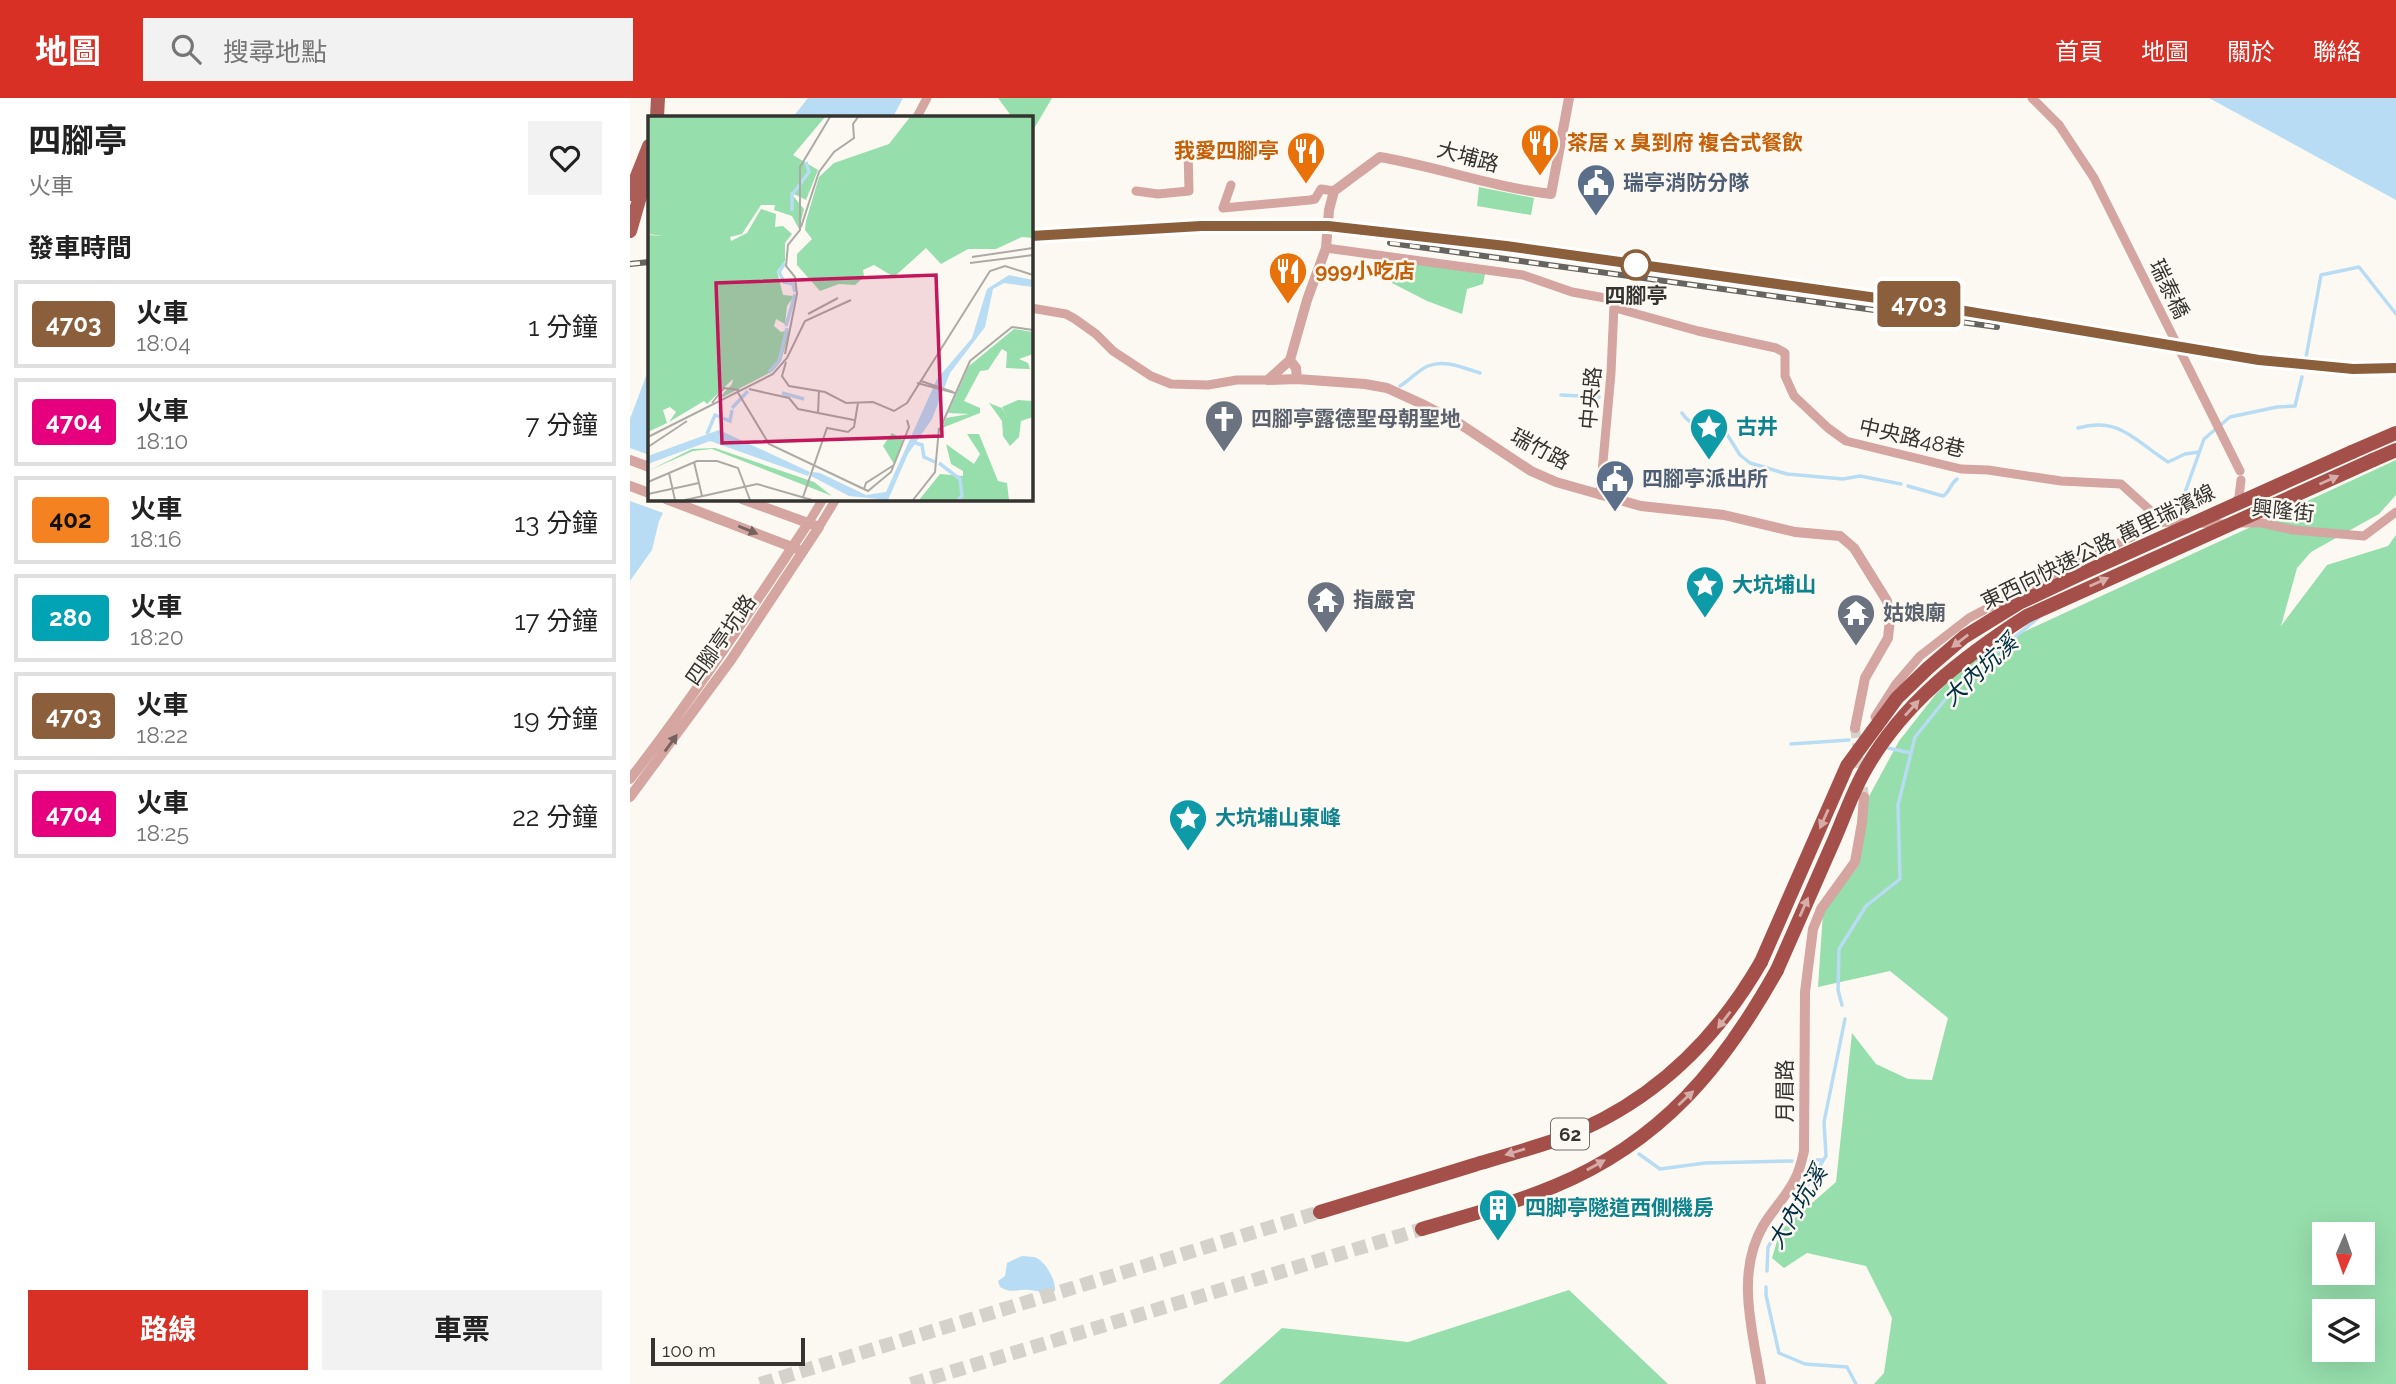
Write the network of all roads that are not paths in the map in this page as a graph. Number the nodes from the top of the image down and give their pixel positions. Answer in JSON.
{"nodes":[{"id":1,"x":658,"y":98,"type":"edge"},
{"id":2,"x":927,"y":98,"type":"edge"},
{"id":3,"x":1569,"y":98,"type":"edge"},
{"id":4,"x":2032,"y":98,"type":"edge"},
{"id":5,"x":657,"y":116,"type":"edge"},
{"id":6,"x":918,"y":116,"type":"edge"},
{"id":7,"x":648,"y":149,"type":"edge"},
{"id":8,"x":1188,"y":150,"type":"dead end"},
{"id":9,"x":648,"y":168,"type":"edge"},
{"id":10,"x":1230,"y":185,"type":"dead end"},
{"id":11,"x":1136,"y":191,"type":"dead end"},
{"id":12,"x":1334,"y":191,"type":"junction"},
{"id":13,"x":630,"y":194,"type":"edge"},
{"id":14,"x":630,"y":231,"type":"edge"},
{"id":15,"x":1326,"y":248,"type":"junction"},
{"id":16,"x":1614,"y":305,"type":"junction"},
{"id":17,"x":1032,"y":308,"type":"edge"},
{"id":18,"x":1290,"y":360,"type":"junction"},
{"id":19,"x":1297,"y":379,"type":"junction"},
{"id":20,"x":1268,"y":380,"type":"junction"},
{"id":21,"x":2396,"y":433,"type":"edge"},
{"id":22,"x":2396,"y":450,"type":"edge"},
{"id":23,"x":630,"y":460,"type":"edge"},
{"id":24,"x":648,"y":467,"type":"edge"},
{"id":25,"x":2241,"y":475,"type":"junction"},
{"id":26,"x":630,"y":486,"type":"edge"},
{"id":27,"x":648,"y":493,"type":"edge"},
{"id":28,"x":1600,"y":495,"type":"junction"},
{"id":29,"x":669,"y":500,"type":"edge"},
{"id":30,"x":745,"y":500,"type":"edge"},
{"id":31,"x":823,"y":500,"type":"edge"},
{"id":32,"x":835,"y":500,"type":"edge"},
{"id":33,"x":2396,"y":512,"type":"edge"},
{"id":34,"x":2163,"y":522,"type":"junction"},
{"id":35,"x":2262,"y":523,"type":"junction"},
{"id":36,"x":814,"y":524,"type":"junction"},
{"id":37,"x":2211,"y":524,"type":"junction"},
{"id":38,"x":797,"y":550,"type":"junction"},
{"id":39,"x":1855,"y":728,"type":"tunnel mouth"},
{"id":40,"x":1858,"y":741,"type":"tunnel mouth"},
{"id":41,"x":630,"y":779,"type":"edge"},
{"id":42,"x":630,"y":797,"type":"edge"},
{"id":43,"x":1864,"y":797,"type":"tunnel mouth"},
{"id":44,"x":1321,"y":1212,"type":"tunnel mouth"},
{"id":45,"x":1422,"y":1229,"type":"tunnel mouth"},
{"id":46,"x":1761,"y":1384,"type":"edge"}],
"edges":[{"from":1,"to":5,"type":"main road"},
{"from":2,"to":6,"type":"street"},
{"from":3,"to":12,"type":"street","name":"大埔路"},
{"from":4,"to":25,"type":"street","name":"瑞泰橋","bridge":true},
{"from":7,"to":13,"type":"main road"},
{"from":8,"to":11,"type":"street"},
{"from":9,"to":14,"type":"main road"},
{"from":10,"to":12,"type":"street"},
{"from":12,"to":15,"type":"street"},
{"from":15,"to":16,"type":"street"},
{"from":15,"to":18,"type":"street"},
{"from":16,"to":28,"type":"street","name":"中央路"},
{"from":16,"to":34,"type":"street","name":"中央路48巷"},
{"from":17,"to":20,"type":"street","name":"瑞竹路"},
{"from":18,"to":19,"type":"street"},
{"from":18,"to":20,"type":"street"},
{"from":19,"to":20,"type":"street","name":"瑞竹路"},
{"from":19,"to":28,"type":"street","name":"瑞竹路"},
{"from":21,"to":44,"type":"highway","name":"東西向快速公路 萬里瑞濱線","number":"62","one_way":true,"bridge":true},
{"from":45,"to":22,"type":"highway","name":"東西向快速公路 萬里瑞濱線","number":"62","one_way":true,"bridge":true},
{"from":23,"to":24,"type":"street"},
{"from":25,"to":35,"type":"street"},
{"from":25,"to":37,"type":"street"},
{"from":26,"to":27,"type":"street"},
{"from":28,"to":39,"type":"street","name":"瑞竹路"},
{"from":29,"to":38,"type":"street","one_way":true},
{"from":30,"to":36,"type":"street"},
{"from":31,"to":36,"type":"street","name":"四腳亭坑路"},
{"from":32,"to":36,"type":"street","name":"四腳亭坑路"},
{"from":33,"to":35,"type":"street","name":"興隆街"},
{"from":34,"to":37,"type":"street","name":"興隆街"},
{"from":34,"to":40,"type":"street","name":"興隆街"},
{"from":35,"to":37,"type":"street","name":"興隆街"},
{"from":36,"to":38,"type":"street","name":"四腳亭坑路"},
{"from":38,"to":41,"type":"street","name":"四腳亭坑路"},
{"from":42,"to":38,"type":"street","name":"四腳亭坑路","one_way":true},
{"from":43,"to":46,"type":"street","name":"月眉路"}]}
